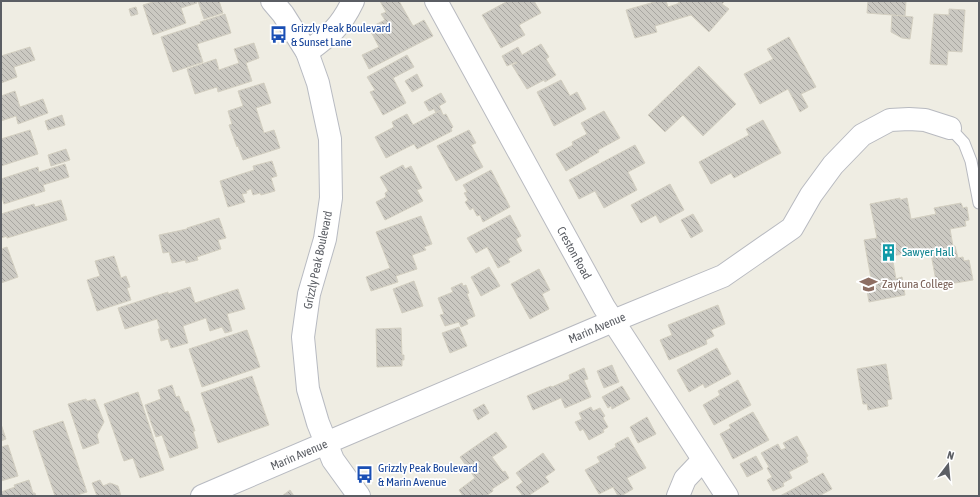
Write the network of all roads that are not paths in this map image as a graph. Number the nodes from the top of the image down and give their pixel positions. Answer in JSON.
{"nodes":[{"id":1,"x":272,"y":1,"type":"edge"},
{"id":2,"x":353,"y":1,"type":"edge"},
{"id":3,"x":436,"y":1,"type":"edge"},
{"id":4,"x":307,"y":52,"type":"junction"},
{"id":5,"x":950,"y":128,"type":"joint"},
{"id":6,"x":979,"y":203,"type":"edge"},
{"id":7,"x":613,"y":321,"type":"junction"},
{"id":8,"x":326,"y":443,"type":"junction"},
{"id":9,"x":703,"y":460,"type":"junction"},
{"id":10,"x":202,"y":496,"type":"edge"},
{"id":11,"x":359,"y":496,"type":"edge"},
{"id":12,"x":678,"y":496,"type":"edge"},
{"id":13,"x":728,"y":496,"type":"edge"}],
"edges":[{"from":1,"to":4,"type":"street","name":"Grizzly Peak Boulevard"},
{"from":2,"to":4,"type":"street"},
{"from":3,"to":7,"type":"street","name":"Creston Road"},
{"from":4,"to":8,"type":"street","name":"Grizzly Peak Boulevard"},
{"from":5,"to":6,"type":"lane"},
{"from":5,"to":7,"type":"street","name":"Marin Avenue"},
{"from":7,"to":8,"type":"street","name":"Marin Avenue"},
{"from":7,"to":9,"type":"street","name":"Creston Road"},
{"from":8,"to":10,"type":"street","name":"Marin Avenue"},
{"from":8,"to":11,"type":"street","name":"Grizzly Peak Boulevard"},
{"from":9,"to":12,"type":"street"},
{"from":9,"to":13,"type":"street","name":"Creston Road"}]}
